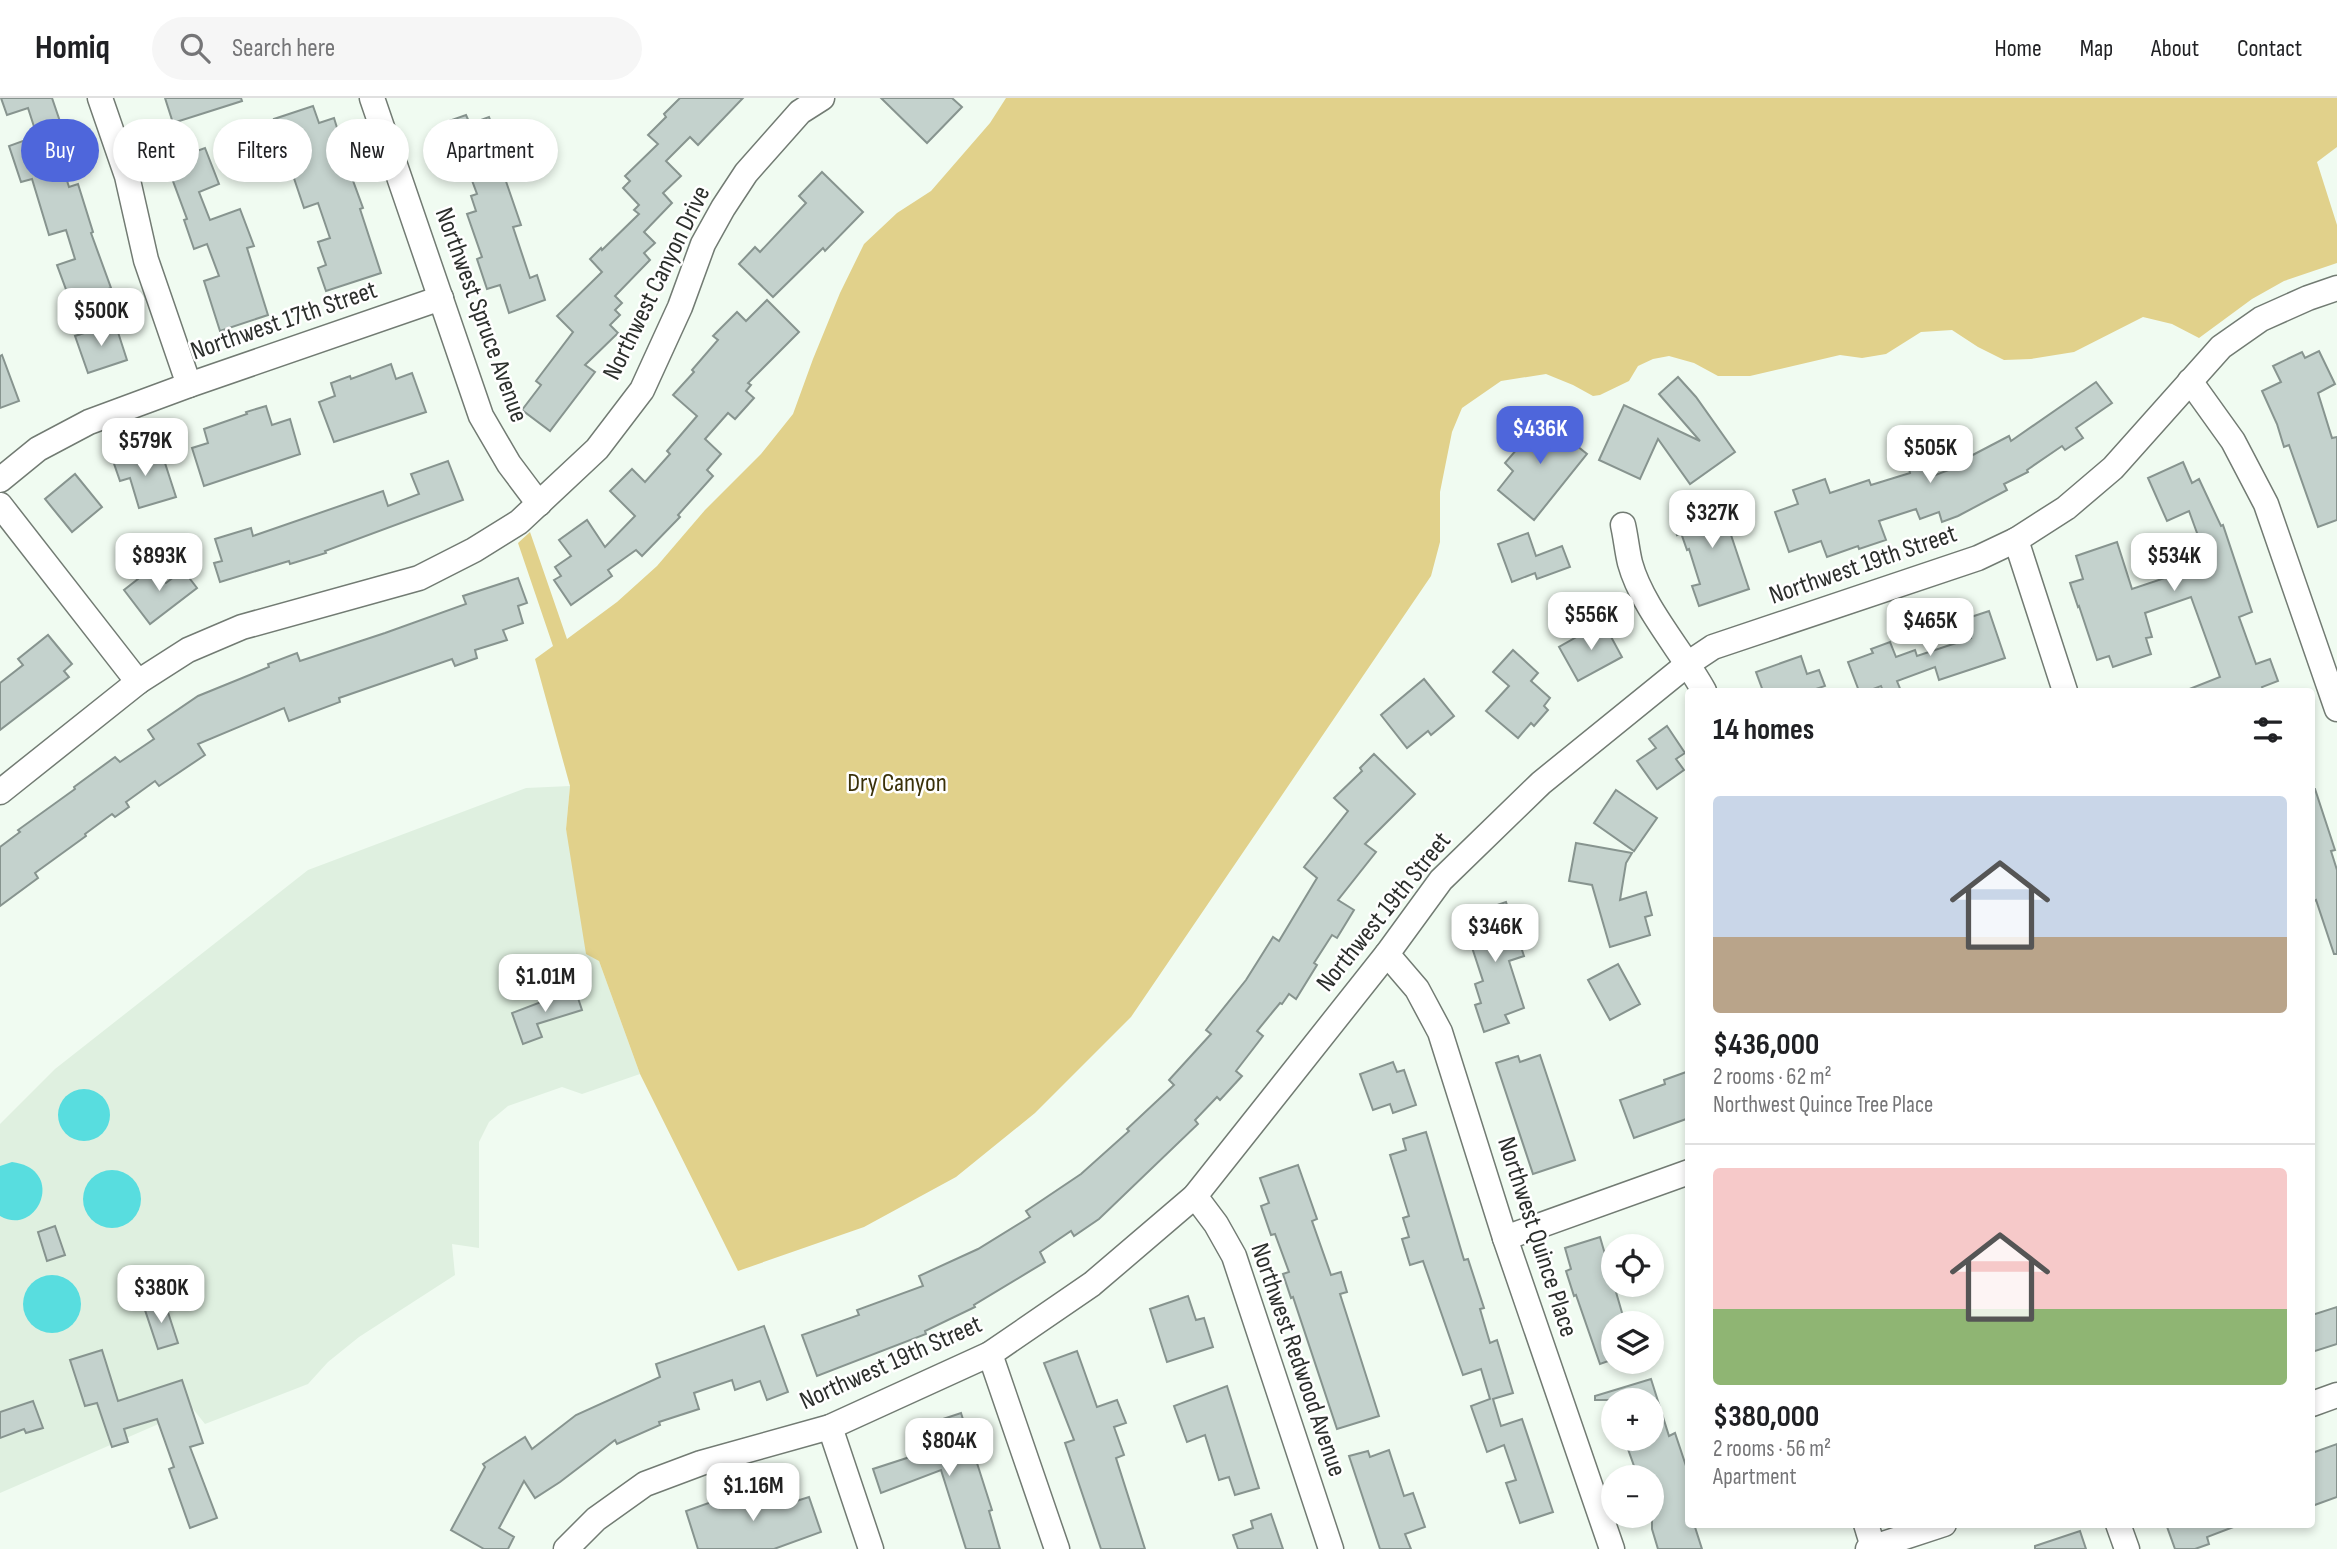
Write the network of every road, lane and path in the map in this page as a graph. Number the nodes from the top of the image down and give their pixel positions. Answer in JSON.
{"nodes":[{"id":1,"x":100,"y":98,"type":"edge"},
{"id":2,"x":372,"y":98,"type":"edge"},
{"id":3,"x":822,"y":98,"type":"edge"},
{"id":4,"x":2337,"y":288,"type":"edge"},
{"id":5,"x":441,"y":298,"type":"junction"},
{"id":6,"x":2190,"y":381,"type":"junction"},
{"id":7,"x":189,"y":385,"type":"junction"},
{"id":8,"x":0,"y":480,"type":"edge"},
{"id":9,"x":539,"y":504,"type":"junction"},
{"id":10,"x":0,"y":505,"type":"edge"},
{"id":11,"x":1623,"y":525,"type":"dead end"},
{"id":12,"x":2016,"y":540,"type":"junction"},
{"id":13,"x":1689,"y":663,"type":"junction"},
{"id":14,"x":138,"y":682,"type":"junction"},
{"id":15,"x":1702,"y":688,"type":"edge"},
{"id":16,"x":2064,"y":688,"type":"edge"},
{"id":17,"x":2337,"y":709,"type":"edge"},
{"id":18,"x":0,"y":792,"type":"edge"},
{"id":19,"x":1387,"y":954,"type":"junction"},
{"id":20,"x":1685,"y":1173,"type":"edge"},
{"id":21,"x":1195,"y":1196,"type":"junction"},
{"id":22,"x":1505,"y":1238,"type":"junction"},
{"id":23,"x":990,"y":1354,"type":"junction"},
{"id":24,"x":2337,"y":1395,"type":"edge"},
{"id":25,"x":2315,"y":1403,"type":"edge"},
{"id":26,"x":830,"y":1427,"type":"junction"},
{"id":27,"x":1925,"y":1528,"type":"edge"},
{"id":28,"x":2119,"y":1528,"type":"edge"},
{"id":29,"x":1869,"y":1540,"type":"edge"},
{"id":30,"x":566,"y":1549,"type":"edge"},
{"id":31,"x":871,"y":1549,"type":"edge"},
{"id":32,"x":1056,"y":1549,"type":"edge"},
{"id":33,"x":1331,"y":1549,"type":"edge"},
{"id":34,"x":1612,"y":1549,"type":"edge"},
{"id":35,"x":2127,"y":1549,"type":"edge"}],
"edges":[{"from":1,"to":7,"type":"street"},
{"from":2,"to":5,"type":"street","name":"Northwest Spruce Avenue"},
{"from":3,"to":9,"type":"street","name":"Northwest Canyon Drive"},
{"from":4,"to":6,"type":"street","name":"Northwest 19th Street"},
{"from":5,"to":7,"type":"street","name":"Northwest 17th Street"},
{"from":5,"to":9,"type":"street","name":"Northwest Spruce Avenue"},
{"from":6,"to":12,"type":"street","name":"Northwest 19th Street"},
{"from":6,"to":17,"type":"street"},
{"from":7,"to":8,"type":"street","name":"Northwest 17th Street"},
{"from":9,"to":14,"type":"street","name":"Northwest Canyon Drive"},
{"from":10,"to":14,"type":"street"},
{"from":11,"to":13,"type":"street"},
{"from":12,"to":13,"type":"street","name":"Northwest 19th Street"},
{"from":12,"to":16,"type":"street"},
{"from":13,"to":15,"type":"street"},
{"from":13,"to":19,"type":"street","name":"Northwest 19th Street"},
{"from":14,"to":18,"type":"street","name":"Northwest Canyon Drive"},
{"from":19,"to":21,"type":"street","name":"Northwest 19th Street"},
{"from":19,"to":22,"type":"street","name":"Northwest Quince Place"},
{"from":20,"to":22,"type":"street"},
{"from":21,"to":23,"type":"street","name":"Northwest 19th Street"},
{"from":21,"to":33,"type":"street","name":"Northwest Redwood Avenue"},
{"from":22,"to":34,"type":"street","name":"Northwest Quince Place"},
{"from":23,"to":26,"type":"street","name":"Northwest 19th Street"},
{"from":23,"to":32,"type":"street"},
{"from":24,"to":25,"type":"street"},
{"from":26,"to":30,"type":"street","name":"Northwest 19th Street"},
{"from":26,"to":31,"type":"street"},
{"from":27,"to":29,"type":"street"},
{"from":28,"to":35,"type":"street"}]}
